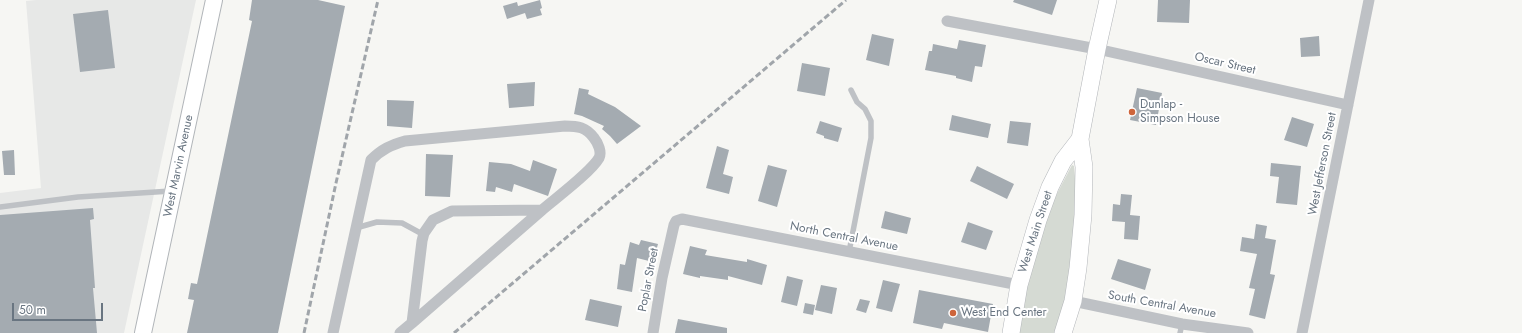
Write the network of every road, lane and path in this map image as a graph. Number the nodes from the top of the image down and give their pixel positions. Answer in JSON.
{"nodes":[{"id":1,"x":214,"y":0,"type":"edge"},
{"id":2,"x":1108,"y":0,"type":"edge"},
{"id":3,"x":1369,"y":0,"type":"edge"},
{"id":4,"x":947,"y":21,"type":"dead end"},
{"id":5,"x":1097,"y":49,"type":"junction"},
{"id":6,"x":851,"y":90,"type":"dead end"},
{"id":7,"x":1348,"y":105,"type":"junction"},
{"id":8,"x":1080,"y":139,"type":"junction"},
{"id":9,"x":174,"y":191,"type":"junction"},
{"id":10,"x":0,"y":207,"type":"edge"},
{"id":11,"x":542,"y":210,"type":"junction"},
{"id":12,"x":356,"y":228,"type":"junction"},
{"id":13,"x":672,"y":232,"type":"joint"},
{"id":14,"x":424,"y":235,"type":"junction"},
{"id":15,"x":849,"y":252,"type":"junction"},
{"id":16,"x":1019,"y":285,"type":"junction"},
{"id":17,"x":1073,"y":301,"type":"junction"},
{"id":18,"x":412,"y":323,"type":"junction"},
{"id":19,"x":1181,"y":328,"type":"edge"},
{"id":20,"x":143,"y":333,"type":"edge"},
{"id":21,"x":333,"y":333,"type":"edge"},
{"id":22,"x":400,"y":333,"type":"edge"},
{"id":23,"x":653,"y":333,"type":"edge"},
{"id":24,"x":1011,"y":333,"type":"edge"},
{"id":25,"x":1063,"y":333,"type":"edge"},
{"id":26,"x":1248,"y":333,"type":"edge"},
{"id":27,"x":1302,"y":333,"type":"edge"}],
"edges":[{"from":1,"to":9,"type":"street","name":"West Marvin Avenue"},
{"from":2,"to":5,"type":"main road","name":"West Main Street"},
{"from":3,"to":7,"type":"street","name":"West Jefferson Street"},
{"from":4,"to":5,"type":"street","name":"Oscar Street"},
{"from":5,"to":7,"type":"street","name":"Oscar Street"},
{"from":5,"to":8,"type":"main road","name":"West Main Street"},
{"from":6,"to":15,"type":"lane"},
{"from":7,"to":27,"type":"street","name":"West Jefferson Street"},
{"from":8,"to":16,"type":"main road","name":"West Main Street"},
{"from":8,"to":17,"type":"main road","name":"West Main Street"},
{"from":9,"to":10,"type":"lane"},
{"from":9,"to":20,"type":"street","name":"West Marvin Avenue"},
{"from":11,"to":12,"type":"street"},
{"from":11,"to":14,"type":"street"},
{"from":11,"to":18,"type":"street"},
{"from":12,"to":14,"type":"lane"},
{"from":12,"to":21,"type":"street"},
{"from":13,"to":15,"type":"street","name":"North Central Avenue"},
{"from":13,"to":23,"type":"street","name":"Poplar Street"},
{"from":14,"to":18,"type":"street"},
{"from":15,"to":16,"type":"street","name":"North Central Avenue"},
{"from":16,"to":24,"type":"main road","name":"West Main Street"},
{"from":17,"to":19,"type":"street","name":"South Central Avenue"},
{"from":17,"to":25,"type":"main road","name":"West Main Street"},
{"from":18,"to":22,"type":"street"},
{"from":19,"to":26,"type":"street","name":"South Central Avenue"}]}
